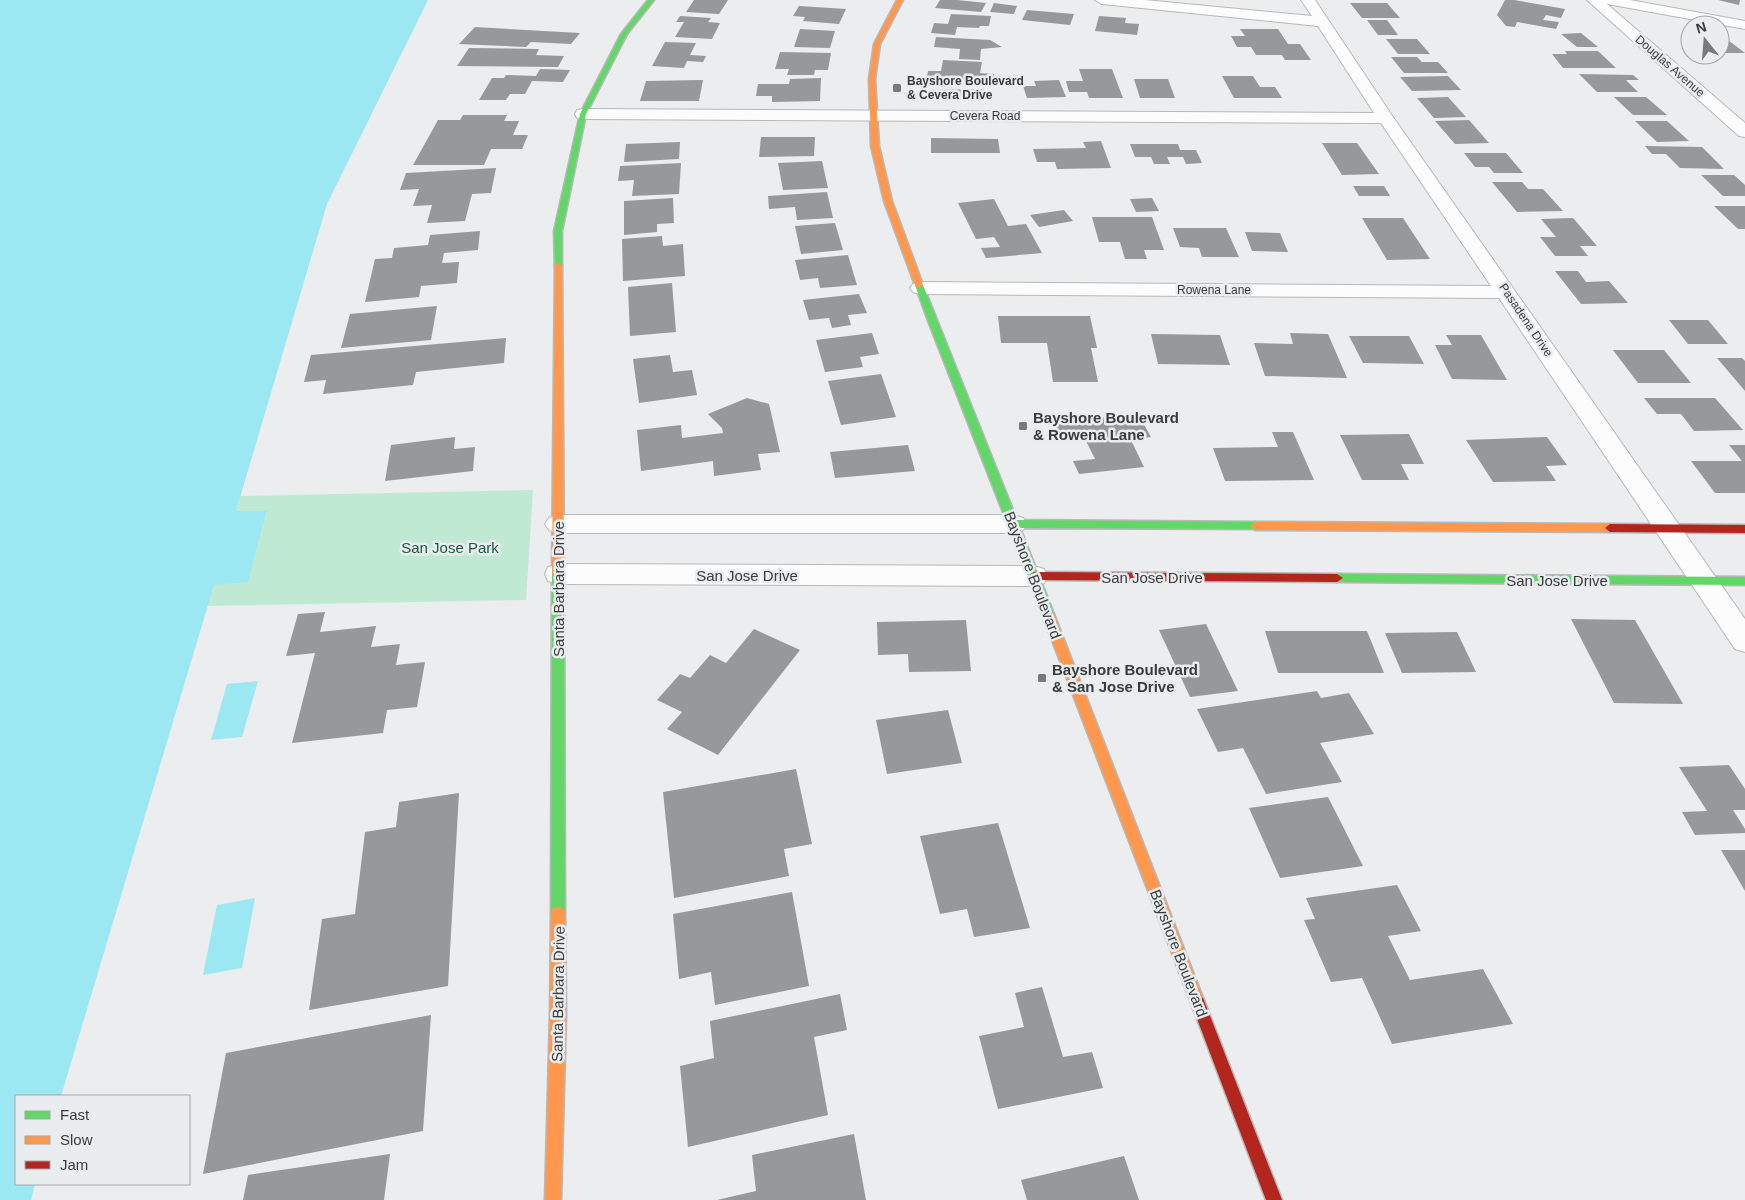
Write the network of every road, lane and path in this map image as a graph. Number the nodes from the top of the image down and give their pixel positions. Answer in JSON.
{"nodes":[{"id":1,"x":651,"y":0,"type":"edge"},
{"id":2,"x":900,"y":0,"type":"edge"},
{"id":3,"x":1102,"y":0,"type":"edge"},
{"id":4,"x":1308,"y":0,"type":"edge"},
{"id":5,"x":1594,"y":0,"type":"edge"},
{"id":6,"x":1607,"y":0,"type":"edge"},
{"id":7,"x":1324,"y":22,"type":"junction"},
{"id":8,"x":1745,"y":25,"type":"edge"},
{"id":9,"x":583,"y":114,"type":"junction"},
{"id":10,"x":873,"y":116,"type":"junction"},
{"id":11,"x":1386,"y":118,"type":"junction"},
{"id":12,"x":1745,"y":132,"type":"edge"},
{"id":13,"x":920,"y":288,"type":"junction"},
{"id":14,"x":1507,"y":292,"type":"junction"},
{"id":15,"x":558,"y":524,"type":"junction"},
{"id":16,"x":1014,"y":524,"type":"junction"},
{"id":17,"x":1668,"y":528,"type":"junction"},
{"id":18,"x":1745,"y":529,"type":"edge"},
{"id":19,"x":558,"y":574,"type":"junction"},
{"id":20,"x":1034,"y":576,"type":"junction"},
{"id":21,"x":1703,"y":580,"type":"junction"},
{"id":22,"x":1745,"y":581,"type":"edge"},
{"id":23,"x":1745,"y":641,"type":"edge"},
{"id":24,"x":553,"y":1200,"type":"edge"},
{"id":25,"x":1274,"y":1200,"type":"edge"}],
"edges":[{"from":1,"to":9,"type":"street","name":"Santa Barbara Drive"},
{"from":2,"to":10,"type":"street","name":"Bayshore Boulevard"},
{"from":3,"to":7,"type":"street"},
{"from":4,"to":7,"type":"street","name":"Pasadena Drive"},
{"from":5,"to":12,"type":"street","name":"Douglas Avenue"},
{"from":6,"to":8,"type":"street"},
{"from":7,"to":11,"type":"street","name":"Pasadena Drive"},
{"from":9,"to":10,"type":"street","name":"Cevera Road"},
{"from":9,"to":15,"type":"street","name":"Santa Barbara Drive"},
{"from":10,"to":11,"type":"street","name":"Cevera Road"},
{"from":10,"to":13,"type":"street","name":"Bayshore Boulevard"},
{"from":11,"to":14,"type":"street","name":"Pasadena Drive"},
{"from":13,"to":14,"type":"street","name":"Rowena Lane"},
{"from":13,"to":16,"type":"street","name":"Bayshore Boulevard"},
{"from":14,"to":17,"type":"street","name":"Pasadena Drive"},
{"from":15,"to":16,"type":"street"},
{"from":15,"to":19,"type":"street","name":"Santa Barbara Drive"},
{"from":16,"to":17,"type":"street"},
{"from":16,"to":20,"type":"street","name":"Bayshore Boulevard"},
{"from":17,"to":18,"type":"street"},
{"from":17,"to":21,"type":"street","name":"Pasadena Drive"},
{"from":19,"to":20,"type":"street","name":"San Jose Drive"},
{"from":19,"to":24,"type":"street","name":"Santa Barbara Drive"},
{"from":20,"to":21,"type":"street","name":"San Jose Drive"},
{"from":20,"to":25,"type":"street","name":"Bayshore Boulevard"},
{"from":21,"to":22,"type":"street","name":"San Jose Drive"},
{"from":21,"to":23,"type":"street","name":"Pasadena Drive"}]}
